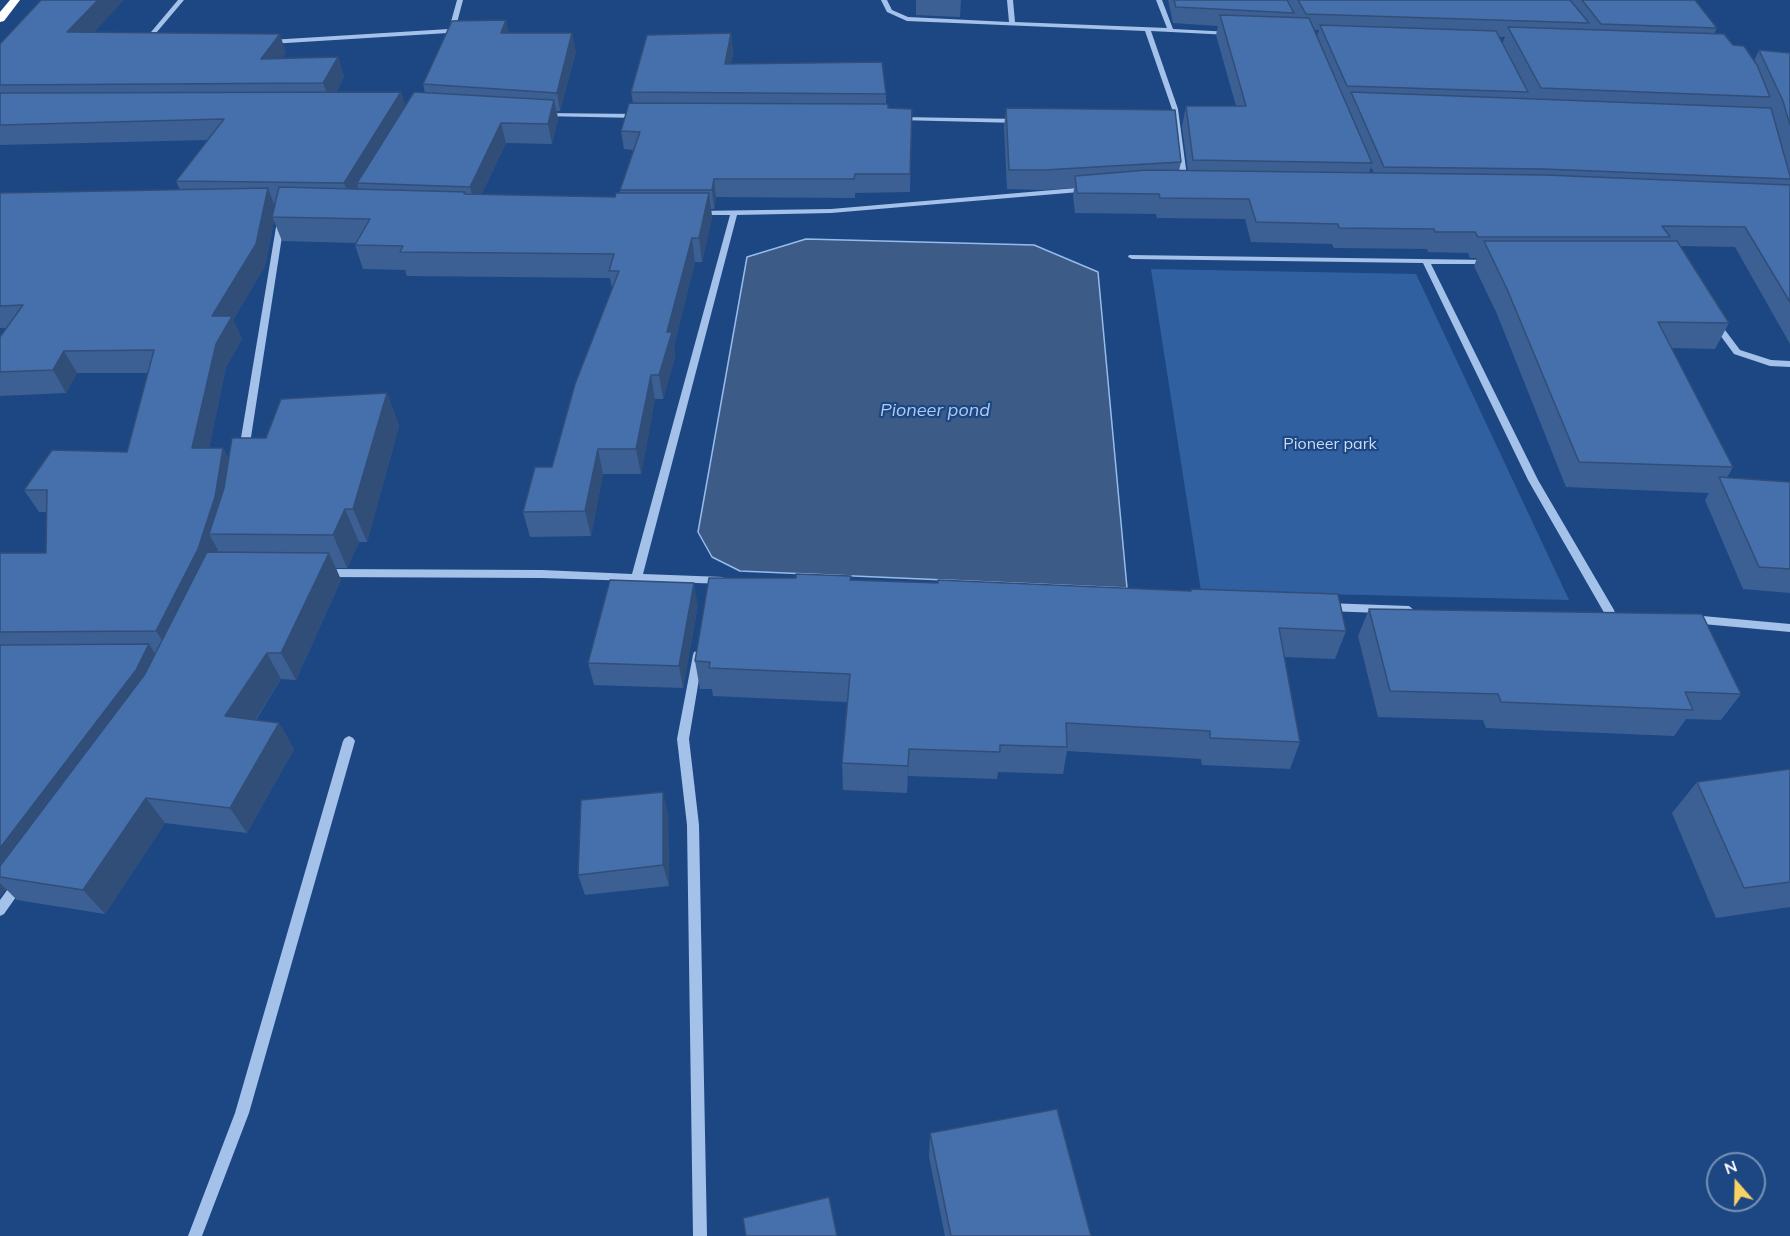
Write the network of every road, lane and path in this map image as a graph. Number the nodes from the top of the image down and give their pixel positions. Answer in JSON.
{"nodes":[{"id":1,"x":15,"y":0,"type":"edge"},
{"id":2,"x":181,"y":0,"type":"edge"},
{"id":3,"x":460,"y":0,"type":"edge"},
{"id":4,"x":884,"y":0,"type":"edge"},
{"id":5,"x":1010,"y":0,"type":"edge"},
{"id":6,"x":1159,"y":0,"type":"edge"},
{"id":7,"x":0,"y":19,"type":"edge"},
{"id":8,"x":1012,"y":24,"type":"junction"},
{"id":9,"x":1147,"y":29,"type":"junction"},
{"id":10,"x":452,"y":31,"type":"junction"},
{"id":11,"x":1171,"y":31,"type":"junction"},
{"id":12,"x":1241,"y":33,"type":"edge"},
{"id":13,"x":449,"y":39,"type":"edge"},
{"id":14,"x":263,"y":42,"type":"edge"},
{"id":15,"x":157,"y":48,"type":"edge"},
{"id":16,"x":533,"y":114,"type":"edge"},
{"id":17,"x":653,"y":117,"type":"edge"},
{"id":18,"x":890,"y":118,"type":"edge"},
{"id":19,"x":1034,"y":122,"type":"edge"},
{"id":20,"x":1165,"y":125,"type":"edge"},
{"id":21,"x":1177,"y":125,"type":"junction"},
{"id":22,"x":1174,"y":187,"type":"edge"},
{"id":23,"x":1184,"y":187,"type":"junction"},
{"id":24,"x":1196,"y":188,"type":"edge"},
{"id":25,"x":1093,"y":189,"type":"edge"},
{"id":26,"x":283,"y":206,"type":"edge"},
{"id":27,"x":688,"y":213,"type":"edge"},
{"id":28,"x":734,"y":213,"type":"junction"},
{"id":29,"x":1132,"y":257,"type":"dead end"},
{"id":30,"x":1426,"y":262,"type":"junction"},
{"id":31,"x":1498,"y":262,"type":"edge"},
{"id":32,"x":1709,"y":314,"type":"edge"},
{"id":33,"x":1790,"y":364,"type":"edge"},
{"id":34,"x":242,"y":462,"type":"edge"},
{"id":35,"x":312,"y":573,"type":"edge"},
{"id":36,"x":636,"y":576,"type":"junction"},
{"id":37,"x":733,"y":582,"type":"edge"},
{"id":38,"x":1315,"y":607,"type":"edge"},
{"id":39,"x":1421,"y":611,"type":"edge"},
{"id":40,"x":1610,"y":613,"type":"edge"},
{"id":41,"x":1676,"y":618,"type":"edge"},
{"id":42,"x":1790,"y":628,"type":"edge"},
{"id":43,"x":701,"y":637,"type":"edge"},
{"id":44,"x":350,"y":741,"type":"dead end"},
{"id":45,"x":27,"y":873,"type":"edge"},
{"id":46,"x":0,"y":910,"type":"edge"},
{"id":47,"x":195,"y":1236,"type":"edge"},
{"id":48,"x":700,"y":1236,"type":"edge"}],
"edges":[{"from":1,"to":7,"type":"highway"},
{"from":2,"to":15,"type":"street"},
{"from":3,"to":10,"type":"street"},
{"from":4,"to":8,"type":"street"},
{"from":5,"to":8,"type":"street"},
{"from":6,"to":11,"type":"street"},
{"from":8,"to":9,"type":"street"},
{"from":9,"to":11,"type":"street"},
{"from":9,"to":21,"type":"street"},
{"from":10,"to":13,"type":"street"},
{"from":10,"to":14,"type":"street"},
{"from":11,"to":12,"type":"street"},
{"from":16,"to":17,"type":"street"},
{"from":18,"to":19,"type":"street"},
{"from":20,"to":21,"type":"street"},
{"from":21,"to":23,"type":"street"},
{"from":22,"to":23,"type":"street"},
{"from":23,"to":24,"type":"street"},
{"from":25,"to":28,"type":"street"},
{"from":26,"to":34,"type":"street"},
{"from":27,"to":28,"type":"street"},
{"from":28,"to":36,"type":"street"},
{"from":29,"to":30,"type":"street"},
{"from":30,"to":31,"type":"street"},
{"from":30,"to":40,"type":"street"},
{"from":32,"to":33,"type":"street"},
{"from":35,"to":36,"type":"street"},
{"from":36,"to":37,"type":"street"},
{"from":38,"to":39,"type":"street"},
{"from":41,"to":42,"type":"street"},
{"from":43,"to":48,"type":"street"},
{"from":44,"to":47,"type":"street"},
{"from":45,"to":46,"type":"street"}]}
